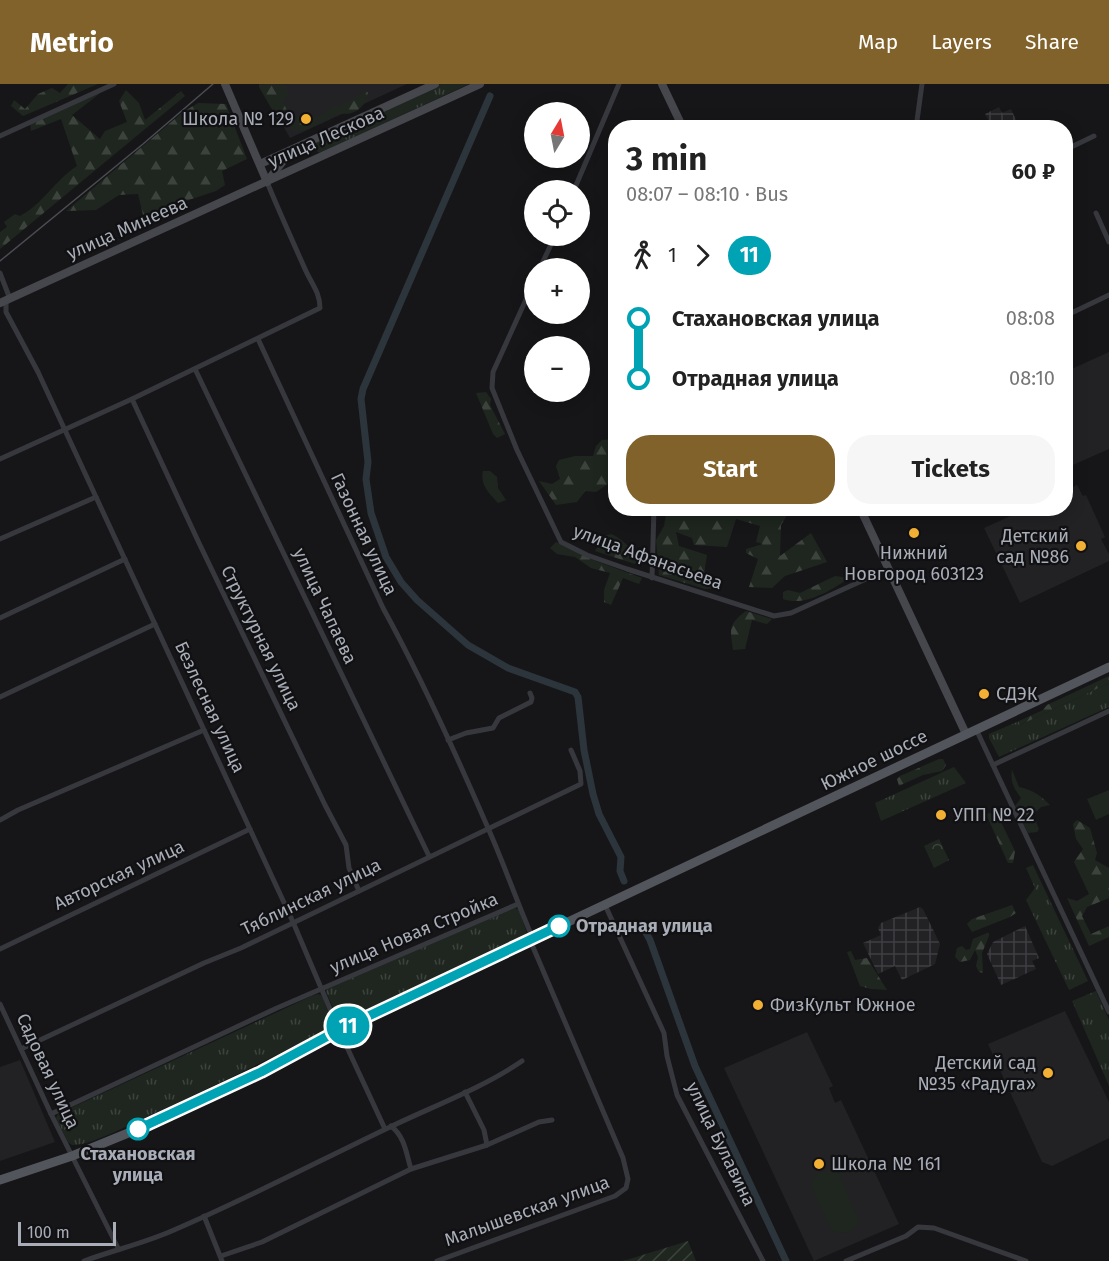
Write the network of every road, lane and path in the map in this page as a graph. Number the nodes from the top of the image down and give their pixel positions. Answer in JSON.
{"nodes":[{"id":1,"x":114,"y":84,"type":"edge"},
{"id":2,"x":225,"y":84,"type":"edge"},
{"id":3,"x":435,"y":84,"type":"edge"},
{"id":4,"x":480,"y":84,"type":"edge"},
{"id":5,"x":619,"y":84,"type":"edge"},
{"id":6,"x":662,"y":84,"type":"edge"},
{"id":7,"x":922,"y":84,"type":"edge"},
{"id":8,"x":678,"y":120,"type":"edge"},
{"id":9,"x":917,"y":120,"type":"edge"},
{"id":10,"x":0,"y":136,"type":"edge"},
{"id":11,"x":1094,"y":136,"type":"dead end"},
{"id":12,"x":1073,"y":146,"type":"edge"},
{"id":13,"x":290,"y":153,"type":"junction"},
{"id":14,"x":260,"y":164,"type":"junction"},
{"id":15,"x":300,"y":167,"type":"junction"},
{"id":16,"x":578,"y":180,"type":"edge"},
{"id":17,"x":267,"y":182,"type":"junction"},
{"id":18,"x":1096,"y":213,"type":"dead end"},
{"id":19,"x":1109,"y":242,"type":"edge"},
{"id":20,"x":0,"y":273,"type":"edge"},
{"id":21,"x":1109,"y":295,"type":"edge"},
{"id":22,"x":6,"y":301,"type":"edge"},
{"id":23,"x":524,"y":304,"type":"edge"},
{"id":24,"x":1073,"y":312,"type":"edge"},
{"id":25,"x":258,"y":339,"type":"junction"},
{"id":26,"x":195,"y":369,"type":"junction"},
{"id":27,"x":132,"y":399,"type":"junction"},
{"id":28,"x":64,"y":429,"type":"junction"},
{"id":29,"x":0,"y":459,"type":"edge"},
{"id":30,"x":96,"y":496,"type":"junction"},
{"id":31,"x":654,"y":516,"type":"edge"},
{"id":32,"x":864,"y":516,"type":"edge"},
{"id":33,"x":0,"y":539,"type":"edge"},
{"id":34,"x":125,"y":559,"type":"junction"},
{"id":35,"x":888,"y":569,"type":"junction"},
{"id":36,"x":652,"y":578,"type":"junction"},
{"id":37,"x":0,"y":618,"type":"edge"},
{"id":38,"x":155,"y":624,"type":"junction"},
{"id":39,"x":1109,"y":667,"type":"edge"},
{"id":40,"x":530,"y":693,"type":"dead end"},
{"id":41,"x":0,"y":697,"type":"edge"},
{"id":42,"x":1109,"y":711,"type":"edge"},
{"id":43,"x":976,"y":729,"type":"junction"},
{"id":44,"x":204,"y":730,"type":"junction"},
{"id":45,"x":966,"y":734,"type":"junction"},
{"id":46,"x":448,"y":740,"type":"junction"},
{"id":47,"x":572,"y":750,"type":"dead end"},
{"id":48,"x":993,"y":765,"type":"junction"},
{"id":49,"x":0,"y":820,"type":"edge"},
{"id":50,"x":250,"y":830,"type":"junction"},
{"id":51,"x":489,"y":830,"type":"junction"},
{"id":52,"x":429,"y":856,"type":"junction"},
{"id":53,"x":359,"y":891,"type":"junction"},
{"id":54,"x":518,"y":904,"type":"junction"},
{"id":55,"x":605,"y":905,"type":"junction"},
{"id":56,"x":293,"y":922,"type":"junction"},
{"id":57,"x":532,"y":939,"type":"junction"},
{"id":58,"x":0,"y":949,"type":"edge"},
{"id":59,"x":321,"y":989,"type":"junction"},
{"id":60,"x":0,"y":1004,"type":"edge"},
{"id":61,"x":1109,"y":1012,"type":"edge"},
{"id":62,"x":339,"y":1030,"type":"junction"},
{"id":63,"x":21,"y":1049,"type":"junction"},
{"id":64,"x":522,"y":1060,"type":"dead end"},
{"id":65,"x":465,"y":1092,"type":"junction"},
{"id":66,"x":51,"y":1114,"type":"junction"},
{"id":67,"x":552,"y":1120,"type":"dead end"},
{"id":68,"x":388,"y":1128,"type":"junction"},
{"id":69,"x":487,"y":1145,"type":"junction"},
{"id":70,"x":72,"y":1156,"type":"junction"},
{"id":71,"x":411,"y":1169,"type":"junction"},
{"id":72,"x":0,"y":1180,"type":"edge"},
{"id":73,"x":204,"y":1216,"type":"junction"},
{"id":74,"x":118,"y":1248,"type":"junction"},
{"id":75,"x":221,"y":1259,"type":"edge"},
{"id":76,"x":84,"y":1261,"type":"edge"},
{"id":77,"x":437,"y":1261,"type":"edge"},
{"id":78,"x":763,"y":1261,"type":"edge"},
{"id":79,"x":846,"y":1261,"type":"edge"},
{"id":80,"x":1026,"y":1261,"type":"edge"}],
"edges":[{"from":1,"to":10,"type":"street"},
{"from":2,"to":14,"type":"main road"},
{"from":3,"to":13,"type":"main road","name":"улица Лескова"},
{"from":4,"to":15,"type":"main road","name":"улица Лескова"},
{"from":5,"to":16,"type":"street"},
{"from":6,"to":8,"type":"main road"},
{"from":7,"to":9,"type":"street"},
{"from":11,"to":12,"type":"street"},
{"from":13,"to":14,"type":"main road"},
{"from":13,"to":15,"type":"main road"},
{"from":13,"to":17,"type":"main road","name":"улица Лескова"},
{"from":14,"to":17,"type":"main road"},
{"from":15,"to":17,"type":"main road","name":"улица Лескова"},
{"from":17,"to":22,"type":"main road","name":"улица Минеева"},
{"from":17,"to":25,"type":"street"},
{"from":18,"to":19,"type":"street"},
{"from":20,"to":22,"type":"street","name":"Безлесная улица"},
{"from":21,"to":24,"type":"street"},
{"from":22,"to":28,"type":"street","name":"Безлесная улица"},
{"from":23,"to":36,"type":"street","name":"улица Афанасьева"},
{"from":25,"to":26,"type":"street"},
{"from":25,"to":46,"type":"street","name":"Газонная улица"},
{"from":26,"to":27,"type":"street"},
{"from":26,"to":52,"type":"street","name":"улица Чапаева"},
{"from":27,"to":28,"type":"street"},
{"from":27,"to":53,"type":"street","name":"Структурная улица"},
{"from":28,"to":29,"type":"street"},
{"from":28,"to":30,"type":"street","name":"Безлесная улица"},
{"from":30,"to":33,"type":"street"},
{"from":30,"to":34,"type":"street","name":"Безлесная улица"},
{"from":31,"to":36,"type":"street"},
{"from":32,"to":35,"type":"main road"},
{"from":34,"to":37,"type":"street"},
{"from":34,"to":38,"type":"street","name":"Безлесная улица"},
{"from":35,"to":36,"type":"street","name":"улица Афанасьева"},
{"from":35,"to":45,"type":"main road"},
{"from":38,"to":41,"type":"street"},
{"from":38,"to":44,"type":"street","name":"Безлесная улица"},
{"from":39,"to":43,"type":"main road","name":"Южное шоссе"},
{"from":40,"to":46,"type":"street"},
{"from":42,"to":48,"type":"street"},
{"from":43,"to":45,"type":"main road","name":"Южное шоссе"},
{"from":43,"to":48,"type":"street"},
{"from":44,"to":49,"type":"street"},
{"from":44,"to":50,"type":"street","name":"Безлесная улица"},
{"from":45,"to":55,"type":"main road","name":"Южное шоссе"},
{"from":46,"to":51,"type":"street","name":"Газонная улица"},
{"from":47,"to":51,"type":"street","name":"Тяблинская улица"},
{"from":48,"to":61,"type":"street"},
{"from":50,"to":56,"type":"street","name":"Безлесная улица"},
{"from":50,"to":58,"type":"street","name":"Авторская улица"},
{"from":51,"to":52,"type":"street","name":"Тяблинская улица"},
{"from":51,"to":54,"type":"street","name":"Газонная улица"},
{"from":52,"to":53,"type":"street","name":"Тяблинская улица"},
{"from":53,"to":56,"type":"street","name":"Тяблинская улица"},
{"from":54,"to":57,"type":"street","name":"Газонная улица"},
{"from":54,"to":59,"type":"street","name":"улица Новая Стройка"},
{"from":55,"to":57,"type":"main road","name":"Южное шоссе"},
{"from":55,"to":78,"type":"street","name":"улица Булавина"},
{"from":56,"to":59,"type":"street","name":"Безлесная улица"},
{"from":56,"to":63,"type":"street","name":"Тяблинская улица"},
{"from":57,"to":62,"type":"main road","name":"Южное шоссе"},
{"from":57,"to":77,"type":"street","name":"Малышевская улица"},
{"from":59,"to":62,"type":"street","name":"Безлесная улица"},
{"from":59,"to":66,"type":"street","name":"улица Новая Стройка"},
{"from":60,"to":63,"type":"street","name":"Садовая улица"},
{"from":62,"to":68,"type":"street","name":"Безлесная улица"},
{"from":62,"to":70,"type":"main road","name":"Южное шоссе"},
{"from":63,"to":66,"type":"street","name":"Садовая улица"},
{"from":64,"to":65,"type":"street"},
{"from":65,"to":68,"type":"street"},
{"from":65,"to":69,"type":"street"},
{"from":66,"to":70,"type":"street","name":"Садовая улица"},
{"from":67,"to":69,"type":"street"},
{"from":68,"to":71,"type":"street","name":"Безлесная улица"},
{"from":68,"to":73,"type":"street"},
{"from":69,"to":71,"type":"street"},
{"from":70,"to":72,"type":"main road","name":"Южное шоссе"},
{"from":70,"to":74,"type":"street","name":"Садовая улица"},
{"from":71,"to":75,"type":"street"},
{"from":73,"to":74,"type":"street"},
{"from":73,"to":75,"type":"street"},
{"from":74,"to":76,"type":"street"},
{"from":79,"to":80,"type":"street"}]}
